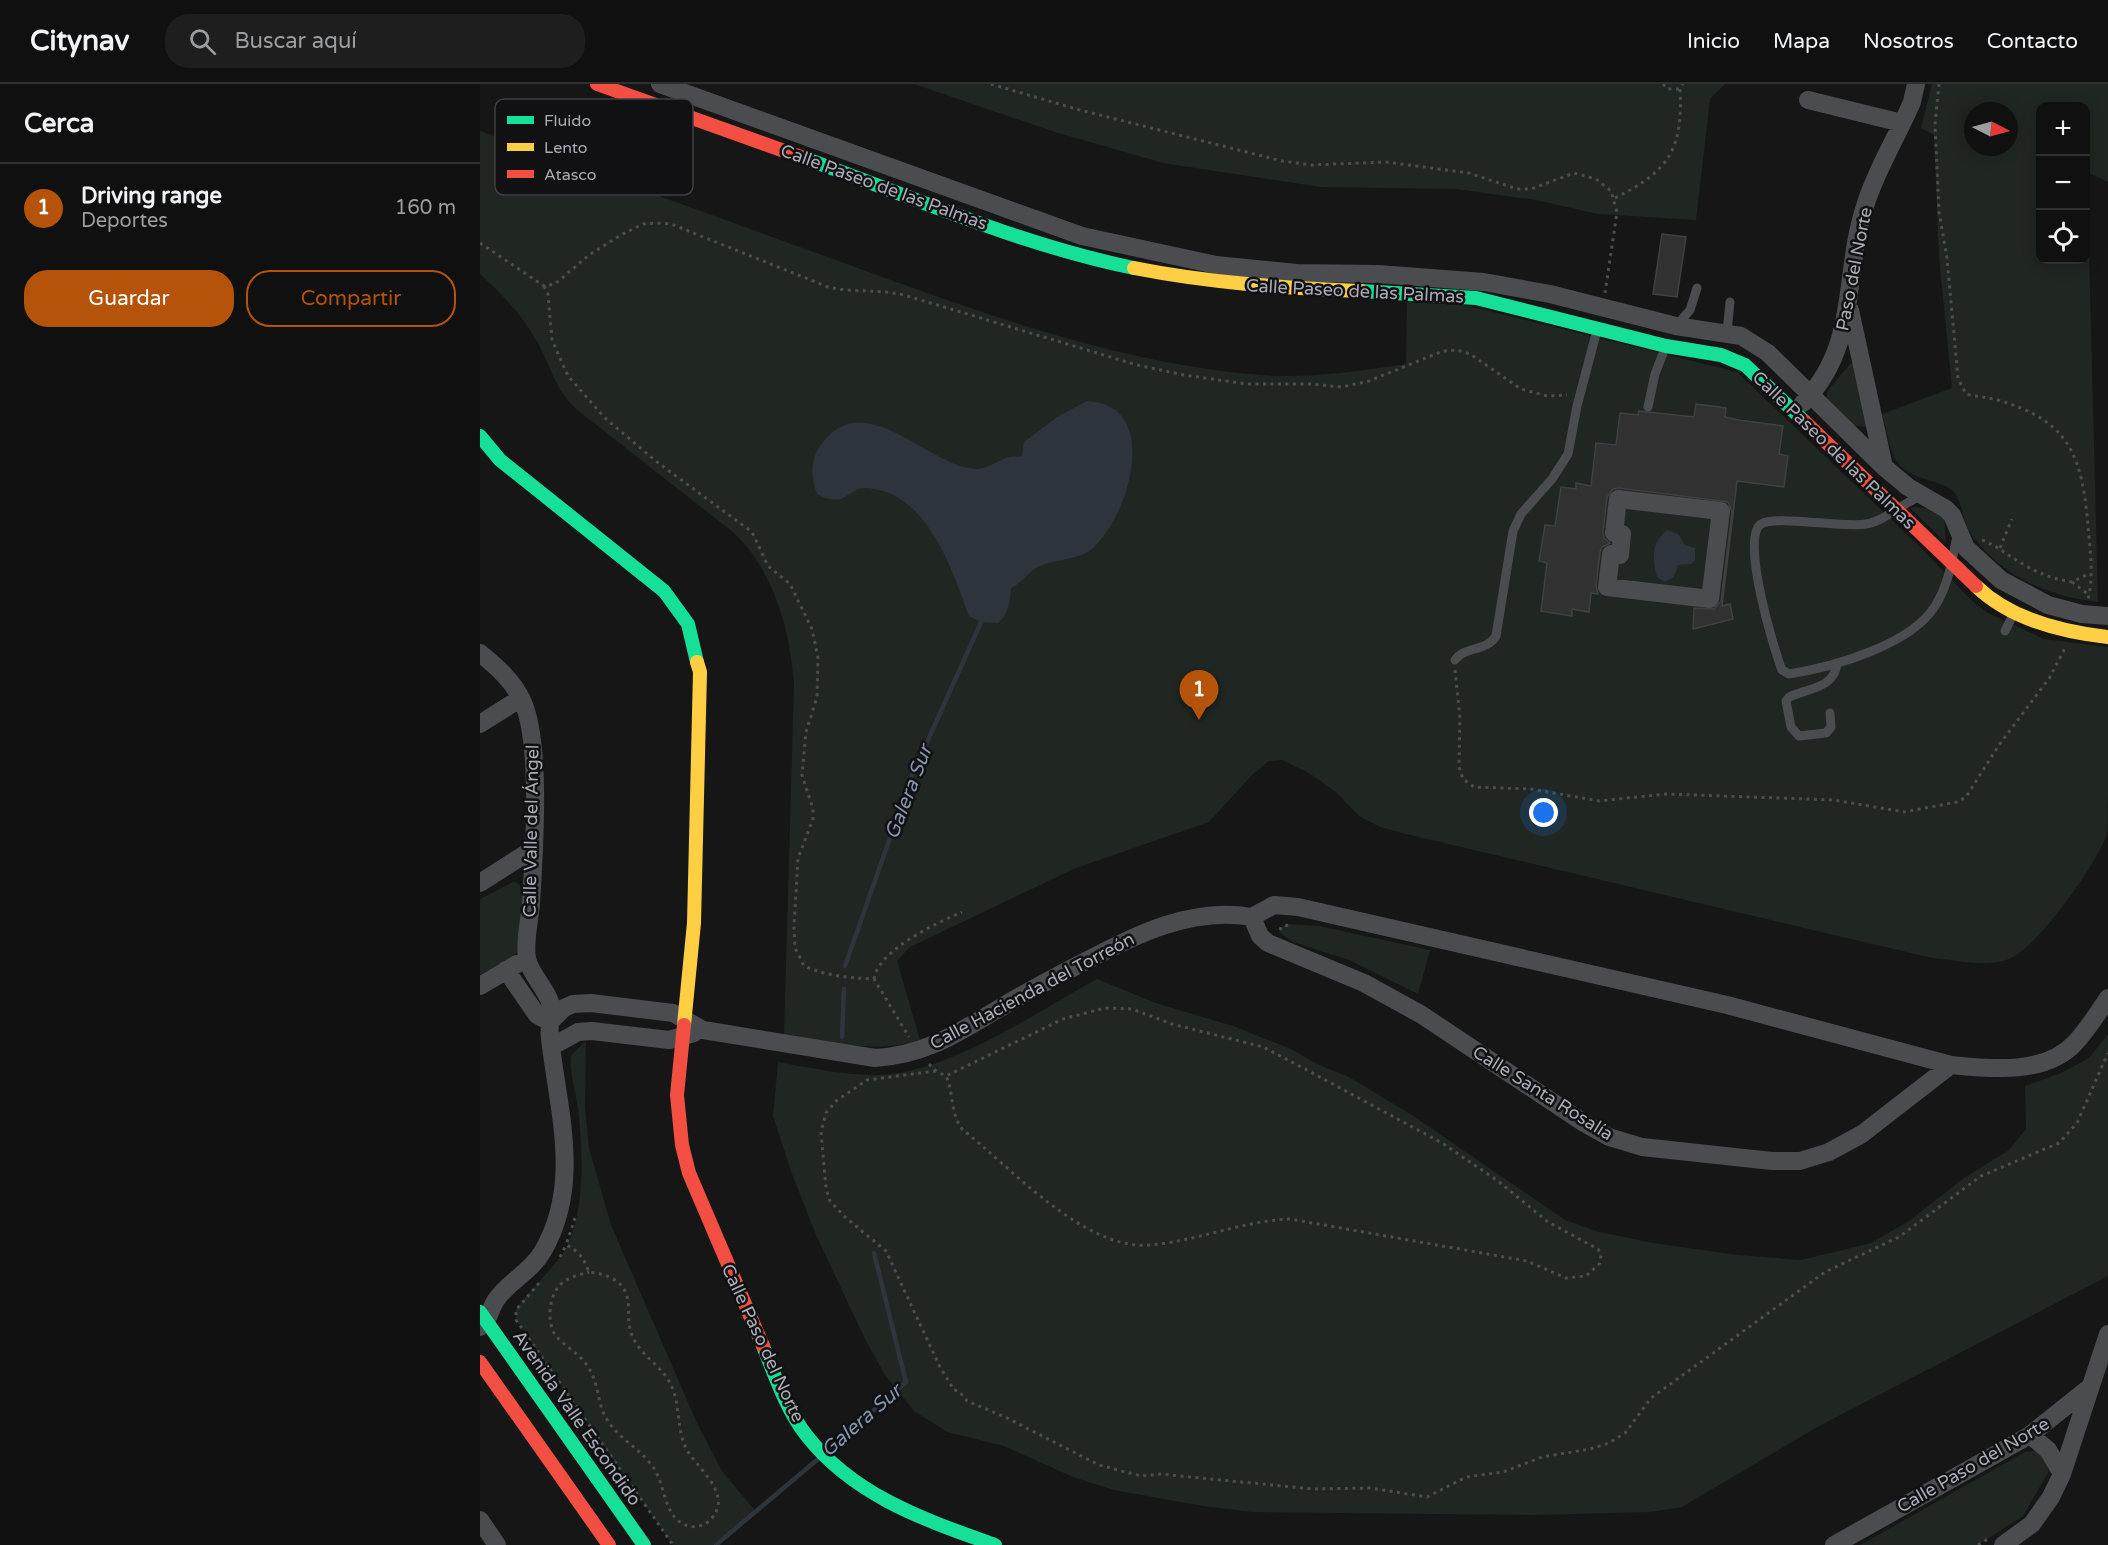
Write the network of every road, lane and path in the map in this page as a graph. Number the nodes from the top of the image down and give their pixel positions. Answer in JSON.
{"nodes":[{"id":1,"x":597,"y":84,"type":"edge"},
{"id":2,"x":660,"y":84,"type":"edge"},
{"id":3,"x":991,"y":84,"type":"edge"},
{"id":4,"x":1663,"y":84,"type":"edge"},
{"id":5,"x":1683,"y":84,"type":"edge"},
{"id":6,"x":1916,"y":84,"type":"edge"},
{"id":7,"x":1939,"y":84,"type":"edge"},
{"id":8,"x":1680,"y":89,"type":"junction"},
{"id":9,"x":639,"y":99,"type":"edge"},
{"id":10,"x":1808,"y":100,"type":"dead end"},
{"id":11,"x":693,"y":119,"type":"edge"},
{"id":12,"x":1902,"y":123,"type":"junction"},
{"id":13,"x":1615,"y":198,"type":"junction"},
{"id":14,"x":480,"y":243,"type":"edge"},
{"id":15,"x":544,"y":286,"type":"junction"},
{"id":16,"x":1697,"y":288,"type":"dead end"},
{"id":17,"x":1730,"y":302,"type":"dead end"},
{"id":18,"x":1849,"y":303,"type":"junction"},
{"id":19,"x":1603,"y":307,"type":"junction"},
{"id":20,"x":1677,"y":326,"type":"junction"},
{"id":21,"x":1598,"y":327,"type":"junction"},
{"id":22,"x":1727,"y":332,"type":"junction"},
{"id":23,"x":1666,"y":346,"type":"junction"},
{"id":24,"x":1580,"y":394,"type":"junction"},
{"id":25,"x":1810,"y":395,"type":"junction"},
{"id":26,"x":1648,"y":407,"type":"dead end"},
{"id":27,"x":1794,"y":412,"type":"junction"},
{"id":28,"x":480,"y":436,"type":"edge"},
{"id":29,"x":1884,"y":467,"type":"junction"},
{"id":30,"x":1924,"y":495,"type":"junction"},
{"id":31,"x":1895,"y":508,"type":"junction"},
{"id":32,"x":2012,"y":519,"type":"dead end"},
{"id":33,"x":1959,"y":531,"type":"junction"},
{"id":34,"x":1977,"y":537,"type":"dead end"},
{"id":35,"x":2000,"y":548,"type":"junction"},
{"id":36,"x":1951,"y":564,"type":"junction"},
{"id":37,"x":2090,"y":573,"type":"junction"},
{"id":38,"x":2072,"y":582,"type":"junction"},
{"id":39,"x":2089,"y":595,"type":"junction"},
{"id":40,"x":1710,"y":599,"type":"joint"},
{"id":41,"x":2014,"y":613,"type":"junction"},
{"id":42,"x":2082,"y":614,"type":"junction"},
{"id":43,"x":2108,"y":616,"type":"edge"},
{"id":44,"x":2005,"y":631,"type":"dead end"},
{"id":45,"x":2073,"y":633,"type":"junction"},
{"id":46,"x":2108,"y":637,"type":"edge"},
{"id":47,"x":480,"y":653,"type":"edge"},
{"id":48,"x":1455,"y":660,"type":"joint"},
{"id":49,"x":1837,"y":663,"type":"junction"},
{"id":50,"x":521,"y":698,"type":"junction"},
{"id":51,"x":1830,"y":712,"type":"dead end"},
{"id":52,"x":480,"y":723,"type":"edge"},
{"id":53,"x":533,"y":849,"type":"junction"},
{"id":54,"x":480,"y":883,"type":"edge"},
{"id":55,"x":962,"y":912,"type":"dead end"},
{"id":56,"x":1252,"y":917,"type":"junction"},
{"id":57,"x":1300,"y":924,"type":"dead end"},
{"id":58,"x":1285,"y":937,"type":"dead end"},
{"id":59,"x":527,"y":958,"type":"junction"},
{"id":60,"x":506,"y":970,"type":"junction"},
{"id":61,"x":874,"y":979,"type":"junction"},
{"id":62,"x":480,"y":986,"type":"edge"},
{"id":63,"x":2108,"y":998,"type":"edge"},
{"id":64,"x":550,"y":1022,"type":"junction"},
{"id":65,"x":684,"y":1029,"type":"junction"},
{"id":66,"x":551,"y":1047,"type":"junction"},
{"id":67,"x":918,"y":1052,"type":"junction"},
{"id":68,"x":2108,"y":1053,"type":"edge"},
{"id":69,"x":1951,"y":1065,"type":"junction"},
{"id":70,"x":936,"y":1071,"type":"junction"},
{"id":71,"x":946,"y":1076,"type":"junction"},
{"id":72,"x":576,"y":1212,"type":"dead end"},
{"id":73,"x":566,"y":1245,"type":"junction"},
{"id":74,"x":557,"y":1260,"type":"dead end"},
{"id":75,"x":589,"y":1272,"type":"junction"},
{"id":76,"x":544,"y":1276,"type":"dead end"},
{"id":77,"x":488,"y":1301,"type":"edge"},
{"id":78,"x":482,"y":1320,"type":"edge"},
{"id":79,"x":2108,"y":1335,"type":"edge"},
{"id":80,"x":480,"y":1362,"type":"edge"},
{"id":81,"x":2090,"y":1387,"type":"junction"},
{"id":82,"x":2030,"y":1435,"type":"junction"},
{"id":83,"x":2062,"y":1474,"type":"junction"},
{"id":84,"x":480,"y":1520,"type":"edge"},
{"id":85,"x":498,"y":1545,"type":"edge"},
{"id":86,"x":609,"y":1545,"type":"edge"},
{"id":87,"x":644,"y":1545,"type":"edge"},
{"id":88,"x":673,"y":1545,"type":"edge"},
{"id":89,"x":995,"y":1545,"type":"edge"},
{"id":90,"x":1834,"y":1545,"type":"edge"},
{"id":91,"x":2003,"y":1545,"type":"edge"}],
"edges":[{"from":1,"to":9,"type":"street","name":"Calle Paseo de las Palmas"},
{"from":2,"to":19,"type":"street","name":"Calle Paseo de las Palmas"},
{"from":3,"to":13,"type":"path"},
{"from":4,"to":8,"type":"path"},
{"from":5,"to":8,"type":"path"},
{"from":6,"to":12,"type":"street","name":"Paso del Norte"},
{"from":7,"to":37,"type":"path"},
{"from":8,"to":13,"type":"path"},
{"from":10,"to":12,"type":"street"},
{"from":11,"to":21,"type":"street","name":"Calle Paseo de las Palmas"},
{"from":12,"to":18,"type":"street","name":"Paso del Norte"},
{"from":13,"to":19,"type":"path"},
{"from":14,"to":15,"type":"path"},
{"from":15,"to":24,"type":"path"},
{"from":15,"to":61,"type":"path"},
{"from":16,"to":20,"type":"lane"},
{"from":17,"to":22,"type":"lane"},
{"from":18,"to":25,"type":"street","name":"Paso del Norte"},
{"from":18,"to":29,"type":"street"},
{"from":19,"to":20,"type":"street","name":"Calle Paseo de las Palmas"},
{"from":19,"to":21,"type":"lane"},
{"from":20,"to":22,"type":"street","name":"Calle Paseo de las Palmas"},
{"from":20,"to":23,"type":"lane"},
{"from":21,"to":23,"type":"street","name":"Calle Paseo de las Palmas"},
{"from":21,"to":24,"type":"lane"},
{"from":22,"to":25,"type":"street","name":"Calle Paseo de las Palmas"},
{"from":23,"to":26,"type":"lane"},
{"from":23,"to":27,"type":"street","name":"Calle Paseo de las Palmas"},
{"from":24,"to":48,"type":"lane"},
{"from":25,"to":27,"type":"street","name":"Paso del Norte"},
{"from":25,"to":29,"type":"street","name":"Calle Paseo de las Palmas"},
{"from":27,"to":31,"type":"street","name":"Calle Paseo de las Palmas"},
{"from":28,"to":65,"type":"street","name":"Calle Paso del Norte"},
{"from":29,"to":30,"type":"street","name":"Calle Paseo de las Palmas"},
{"from":30,"to":31,"type":"lane"},
{"from":30,"to":33,"type":"street","name":"Calle Paseo de las Palmas"},
{"from":31,"to":36,"type":"street","name":"Calle Paseo de las Palmas"},
{"from":31,"to":49,"type":"lane"},
{"from":32,"to":35,"type":"path"},
{"from":33,"to":36,"type":"lane"},
{"from":33,"to":42,"type":"street","name":"Calle Paseo de las Palmas"},
{"from":34,"to":35,"type":"path"},
{"from":35,"to":38,"type":"path"},
{"from":36,"to":41,"type":"street","name":"Calle Paseo de las Palmas"},
{"from":36,"to":49,"type":"lane"},
{"from":37,"to":38,"type":"path"},
{"from":37,"to":39,"type":"path"},
{"from":38,"to":39,"type":"path"},
{"from":39,"to":42,"type":"path"},
{"from":40,"to":40,"type":"street"},
{"from":41,"to":44,"type":"lane"},
{"from":41,"to":45,"type":"street","name":"Calle Paseo de las Palmas"},
{"from":42,"to":43,"type":"street","name":"Calle Paseo de las Palmas"},
{"from":45,"to":46,"type":"street","name":"Calle Paseo de las Palmas"},
{"from":45,"to":48,"type":"path"},
{"from":47,"to":50,"type":"street","name":"Calle Valle del Ángel"},
{"from":49,"to":51,"type":"lane"},
{"from":50,"to":52,"type":"street"},
{"from":50,"to":53,"type":"street","name":"Calle Valle del Ángel"},
{"from":53,"to":54,"type":"street"},
{"from":53,"to":59,"type":"street","name":"Calle Valle del Ángel"},
{"from":55,"to":61,"type":"path"},
{"from":56,"to":67,"type":"street","name":"Calle Hacienda del Torreón"},
{"from":56,"to":69,"type":"street"},
{"from":56,"to":69,"type":"street","name":"Calle Santa Rosalía"},
{"from":57,"to":58,"type":"path"},
{"from":59,"to":60,"type":"street"},
{"from":59,"to":64,"type":"street"},
{"from":60,"to":62,"type":"street"},
{"from":60,"to":64,"type":"street"},
{"from":61,"to":67,"type":"path"},
{"from":63,"to":69,"type":"street"},
{"from":64,"to":65,"type":"street"},
{"from":64,"to":66,"type":"street"},
{"from":65,"to":66,"type":"street","name":"Calle Hacienda del Torreón"},
{"from":65,"to":67,"type":"street","name":"Calle Hacienda del Torreón"},
{"from":65,"to":89,"type":"street","name":"Calle Paso del Norte"},
{"from":66,"to":77,"type":"street"},
{"from":67,"to":70,"type":"path"},
{"from":68,"to":70,"type":"path"},
{"from":70,"to":71,"type":"path"},
{"from":71,"to":71,"type":"path"},
{"from":72,"to":73,"type":"path"},
{"from":73,"to":74,"type":"path"},
{"from":73,"to":75,"type":"path"},
{"from":75,"to":75,"type":"path"},
{"from":76,"to":88,"type":"path"},
{"from":77,"to":78,"type":"street"},
{"from":78,"to":87,"type":"street","name":"Avenida Valle Escondido"},
{"from":79,"to":81,"type":"street"},
{"from":80,"to":86,"type":"street"},
{"from":81,"to":82,"type":"street","name":"Calle Paso del Norte"},
{"from":81,"to":83,"type":"street"},
{"from":82,"to":83,"type":"street"},
{"from":82,"to":90,"type":"street","name":"Calle Paso del Norte"},
{"from":83,"to":91,"type":"street"},
{"from":84,"to":85,"type":"street"}]}
